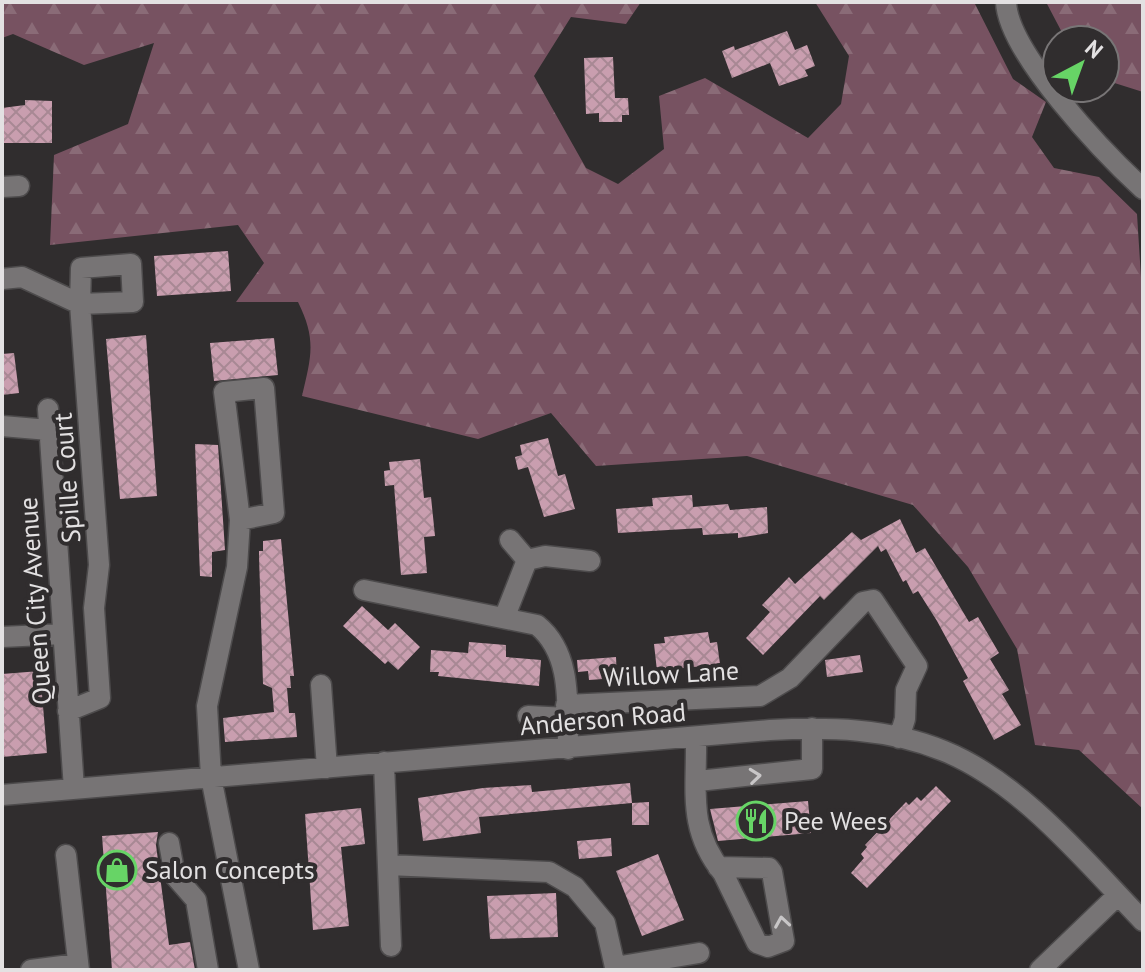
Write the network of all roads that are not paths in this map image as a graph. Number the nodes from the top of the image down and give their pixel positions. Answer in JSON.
{"nodes":[{"id":1,"x":1006,"y":2,"type":"edge"},
{"id":2,"x":1143,"y":189,"type":"edge"},
{"id":3,"x":2,"y":279,"type":"edge"},
{"id":4,"x":2,"y":426,"type":"edge"},
{"id":5,"x":240,"y":520,"type":"junction"},
{"id":6,"x":510,"y":540,"type":"dead end"},
{"id":7,"x":527,"y":560,"type":"junction"},
{"id":8,"x":590,"y":561,"type":"dead end"},
{"id":9,"x":364,"y":590,"type":"dead end"},
{"id":10,"x":505,"y":616,"type":"junction"},
{"id":11,"x":63,"y":634,"type":"junction"},
{"id":12,"x":2,"y":637,"type":"edge"},
{"id":13,"x":321,"y":685,"type":"dead end"},
{"id":14,"x":68,"y":711,"type":"junction"},
{"id":15,"x":567,"y":712,"type":"junction"},
{"id":16,"x":528,"y":716,"type":"dead end"},
{"id":17,"x":812,"y":728,"type":"junction"},
{"id":18,"x":696,"y":737,"type":"junction"},
{"id":19,"x":899,"y":738,"type":"junction"},
{"id":20,"x":568,"y":749,"type":"junction"},
{"id":21,"x":384,"y":762,"type":"junction"},
{"id":22,"x":327,"y":768,"type":"junction"},
{"id":23,"x":211,"y":777,"type":"junction"},
{"id":24,"x":698,"y":781,"type":"junction"},
{"id":25,"x":74,"y":789,"type":"junction"},
{"id":26,"x":2,"y":795,"type":"edge"},
{"id":27,"x":169,"y":843,"type":"dead end"},
{"id":28,"x":66,"y":855,"type":"dead end"},
{"id":29,"x":388,"y":865,"type":"junction"},
{"id":30,"x":718,"y":867,"type":"dead end"},
{"id":31,"x":1118,"y":895,"type":"junction"},
{"id":32,"x":1143,"y":921,"type":"edge"},
{"id":33,"x":391,"y":946,"type":"dead end"},
{"id":34,"x":699,"y":953,"type":"dead end"},
{"id":35,"x":79,"y":967,"type":"edge"},
{"id":36,"x":31,"y":970,"type":"edge"},
{"id":37,"x":208,"y":970,"type":"edge"},
{"id":38,"x":249,"y":970,"type":"edge"},
{"id":39,"x":1040,"y":970,"type":"edge"}],
"edges":[{"from":1,"to":2,"type":"street"},
{"from":3,"to":14,"type":"street","name":"Spille Court"},
{"from":4,"to":11,"type":"street","name":"Queen City Avenue"},
{"from":5,"to":5,"type":"street"},
{"from":5,"to":23,"type":"street"},
{"from":6,"to":7,"type":"street"},
{"from":7,"to":8,"type":"street"},
{"from":7,"to":10,"type":"street"},
{"from":9,"to":10,"type":"street"},
{"from":10,"to":15,"type":"street"},
{"from":11,"to":12,"type":"street"},
{"from":11,"to":14,"type":"street","name":"Queen City Avenue"},
{"from":13,"to":22,"type":"street"},
{"from":14,"to":25,"type":"street","name":"Queen City Avenue"},
{"from":15,"to":16,"type":"street"},
{"from":15,"to":19,"type":"street","name":"Willow Lane"},
{"from":15,"to":20,"type":"street"},
{"from":17,"to":18,"type":"street","name":"Anderson Road"},
{"from":17,"to":19,"type":"street","name":"Anderson Road"},
{"from":24,"to":17,"type":"street","one_way":true},
{"from":18,"to":20,"type":"street","name":"Anderson Road"},
{"from":18,"to":24,"type":"street"},
{"from":19,"to":31,"type":"street","name":"Anderson Road"},
{"from":20,"to":21,"type":"street","name":"Anderson Road"},
{"from":21,"to":22,"type":"street","name":"Anderson Road"},
{"from":21,"to":29,"type":"street"},
{"from":22,"to":23,"type":"street","name":"Anderson Road"},
{"from":23,"to":25,"type":"street","name":"Anderson Road"},
{"from":23,"to":38,"type":"street"},
{"from":24,"to":30,"type":"street"},
{"from":25,"to":26,"type":"street","name":"Anderson Road"},
{"from":27,"to":37,"type":"street"},
{"from":28,"to":35,"type":"street"},
{"from":29,"to":33,"type":"street"},
{"from":29,"to":34,"type":"street"},
{"from":31,"to":32,"type":"street","name":"Anderson Road"},
{"from":31,"to":39,"type":"street"},
{"from":35,"to":36,"type":"street"}]}
